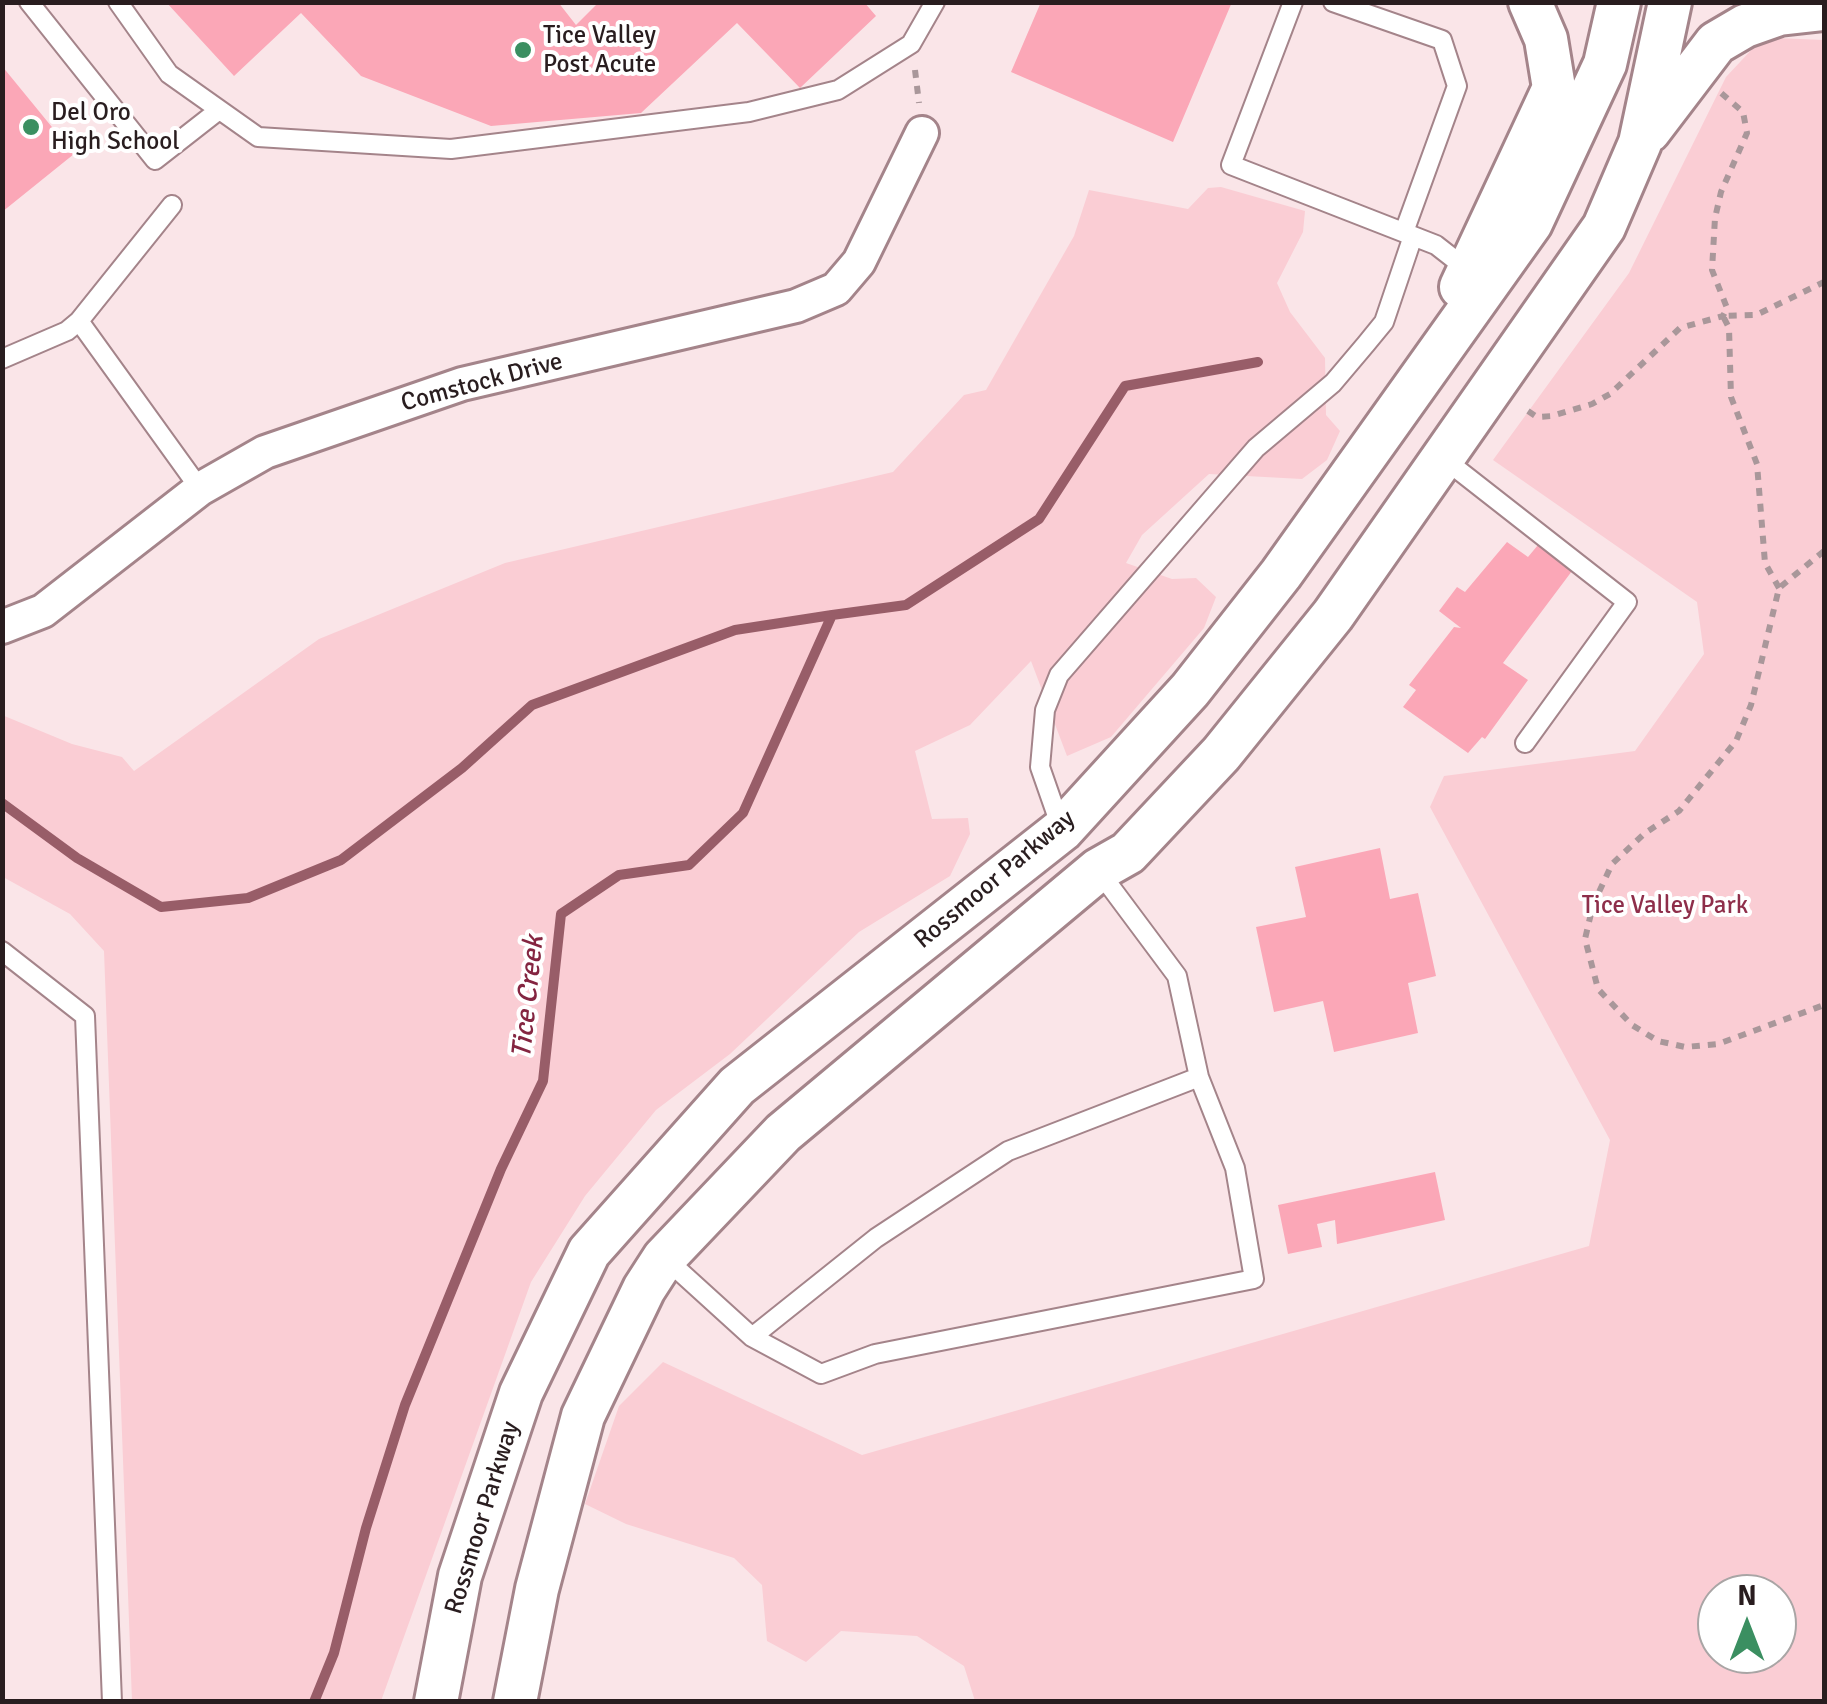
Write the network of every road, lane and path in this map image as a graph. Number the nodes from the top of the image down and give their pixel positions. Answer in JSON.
{"nodes":[{"id":1,"x":28,"y":2,"type":"edge"},
{"id":2,"x":118,"y":2,"type":"edge"},
{"id":3,"x":935,"y":2,"type":"edge"},
{"id":4,"x":1292,"y":2,"type":"edge"},
{"id":5,"x":1334,"y":2,"type":"edge"},
{"id":6,"x":1530,"y":2,"type":"edge"},
{"id":7,"x":1620,"y":2,"type":"edge"},
{"id":8,"x":1670,"y":2,"type":"edge"},
{"id":9,"x":1824,"y":10,"type":"edge"},
{"id":10,"x":1718,"y":91,"type":"dead end"},
{"id":11,"x":219,"y":110,"type":"junction"},
{"id":12,"x":922,"y":133,"type":"dead end"},
{"id":13,"x":1640,"y":144,"type":"junction"},
{"id":14,"x":172,"y":204,"type":"dead end"},
{"id":15,"x":1409,"y":234,"type":"junction"},
{"id":16,"x":1478,"y":278,"type":"junction"},
{"id":17,"x":1824,"y":282,"type":"edge"},
{"id":18,"x":1724,"y":316,"type":"junction"},
{"id":19,"x":79,"y":321,"type":"junction"},
{"id":20,"x":2,"y":359,"type":"edge"},
{"id":21,"x":1528,"y":410,"type":"dead end"},
{"id":22,"x":1442,"y":458,"type":"junction"},
{"id":23,"x":200,"y":489,"type":"junction"},
{"id":24,"x":1824,"y":550,"type":"edge"},
{"id":25,"x":1779,"y":588,"type":"junction"},
{"id":26,"x":2,"y":627,"type":"edge"},
{"id":27,"x":1525,"y":743,"type":"dead end"},
{"id":28,"x":1062,"y":830,"type":"junction"},
{"id":29,"x":1098,"y":870,"type":"junction"},
{"id":30,"x":2,"y":951,"type":"edge"},
{"id":31,"x":1824,"y":1006,"type":"edge"},
{"id":32,"x":1200,"y":1077,"type":"junction"},
{"id":33,"x":650,"y":1182,"type":"junction"},
{"id":34,"x":700,"y":1220,"type":"junction"},
{"id":35,"x":664,"y":1258,"type":"junction"},
{"id":36,"x":752,"y":1337,"type":"junction"},
{"id":37,"x":112,"y":1702,"type":"edge"},
{"id":38,"x":436,"y":1702,"type":"edge"},
{"id":39,"x":514,"y":1702,"type":"edge"}],
"edges":[{"from":1,"to":11,"type":"lane"},
{"from":2,"to":11,"type":"lane"},
{"from":3,"to":11,"type":"lane"},
{"from":4,"to":15,"type":"lane"},
{"from":5,"to":15,"type":"lane"},
{"from":6,"to":16,"type":"street"},
{"from":7,"to":16,"type":"street"},
{"from":8,"to":13,"type":"street"},
{"from":9,"to":13,"type":"street"},
{"from":10,"to":18,"type":"path"},
{"from":12,"to":23,"type":"street","name":"Comstock Drive"},
{"from":13,"to":22,"type":"street"},
{"from":14,"to":19,"type":"lane"},
{"from":15,"to":16,"type":"lane"},
{"from":15,"to":28,"type":"lane"},
{"from":16,"to":28,"type":"street","name":"Rossmoor Parkway"},
{"from":17,"to":18,"type":"path"},
{"from":18,"to":21,"type":"path"},
{"from":18,"to":25,"type":"path"},
{"from":19,"to":20,"type":"lane"},
{"from":19,"to":23,"type":"lane"},
{"from":22,"to":27,"type":"lane"},
{"from":22,"to":29,"type":"street"},
{"from":23,"to":26,"type":"street","name":"Comstock Drive"},
{"from":24,"to":25,"type":"path"},
{"from":25,"to":31,"type":"path"},
{"from":28,"to":29,"type":"street"},
{"from":28,"to":33,"type":"street","name":"Rossmoor Parkway"},
{"from":29,"to":32,"type":"lane"},
{"from":29,"to":34,"type":"street"},
{"from":30,"to":37,"type":"lane"},
{"from":32,"to":36,"type":"lane"},
{"from":32,"to":36,"type":"lane"},
{"from":33,"to":34,"type":"street"},
{"from":33,"to":38,"type":"street","name":"Rossmoor Parkway"},
{"from":34,"to":35,"type":"street"},
{"from":35,"to":36,"type":"lane"},
{"from":35,"to":39,"type":"street"}]}
